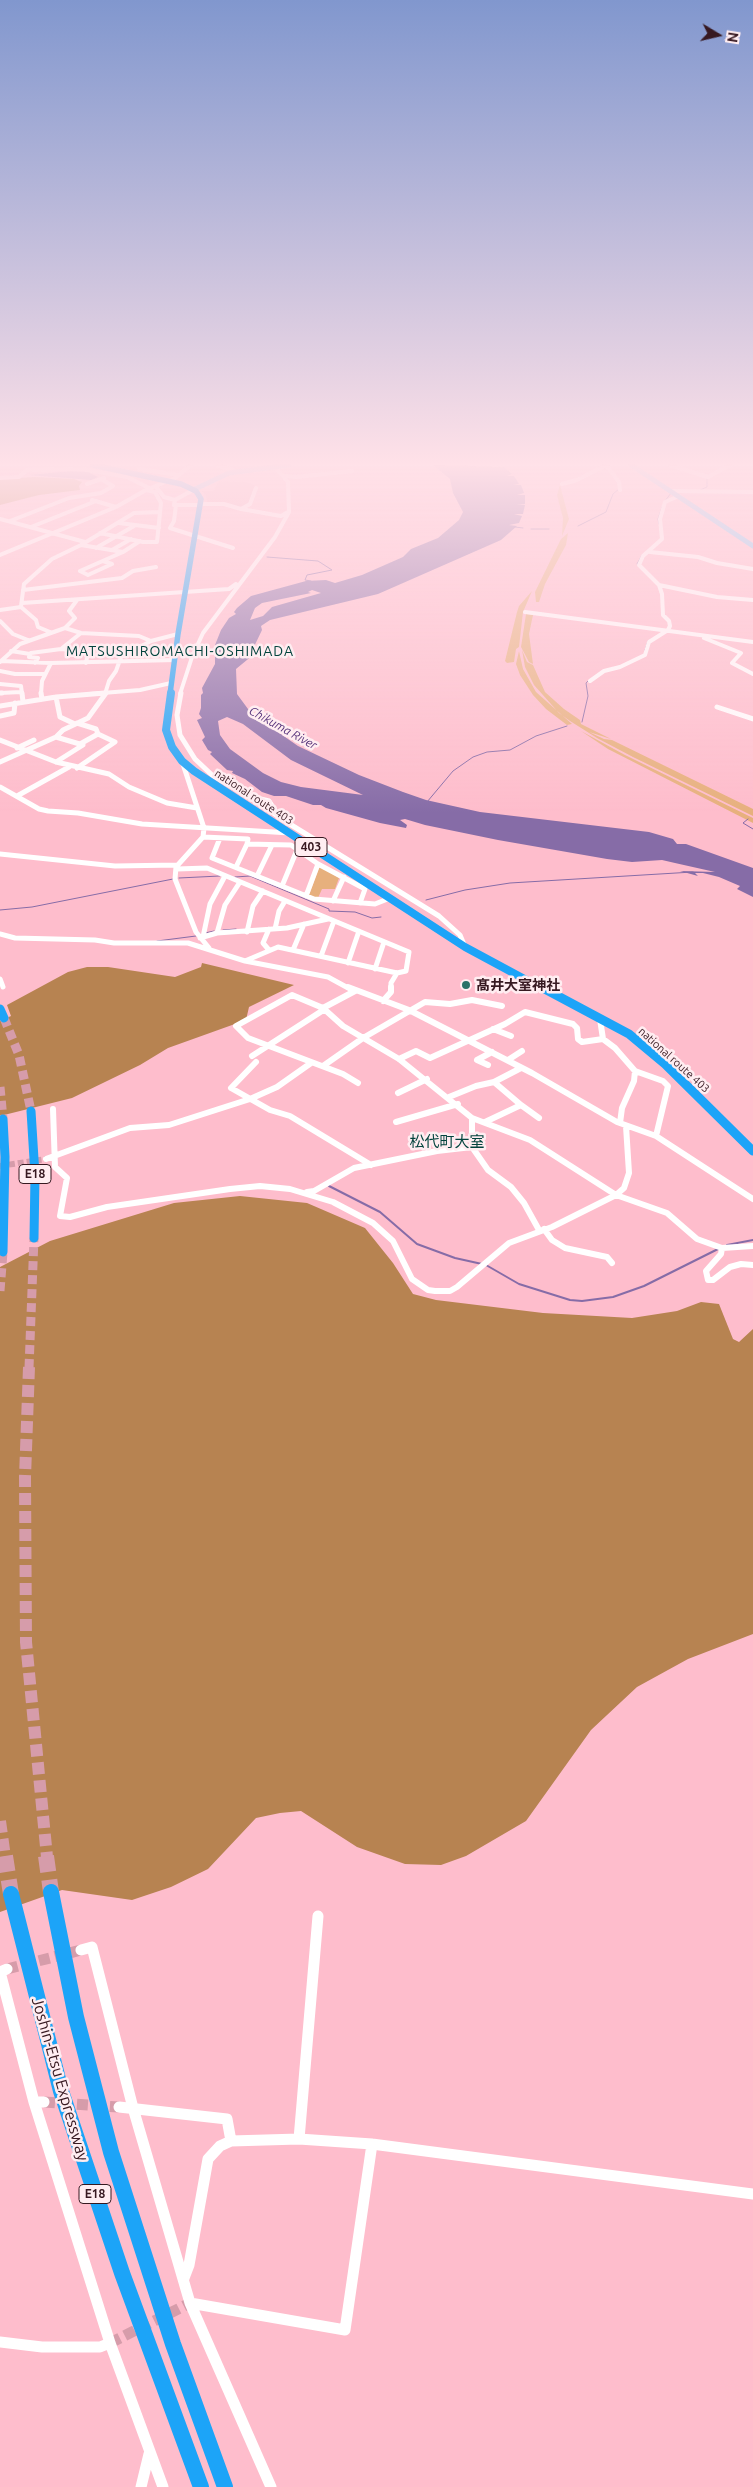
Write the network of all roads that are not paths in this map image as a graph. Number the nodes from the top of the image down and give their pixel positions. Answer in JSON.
{"nodes":[{"id":1,"x":26,"y":581,"type":"edge"},
{"id":2,"x":97,"y":581,"type":"edge"},
{"id":3,"x":187,"y":581,"type":"edge"},
{"id":4,"x":655,"y":581,"type":"edge"},
{"id":5,"x":241,"y":582,"type":"joint"},
{"id":6,"x":659,"y":585,"type":"junction"},
{"id":7,"x":22,"y":590,"type":"junction"},
{"id":8,"x":185,"y":592,"type":"junction"},
{"id":9,"x":77,"y":600,"type":"junction"},
{"id":10,"x":753,"y":600,"type":"edge"},
{"id":11,"x":21,"y":605,"type":"junction"},
{"id":12,"x":0,"y":610,"type":"edge"},
{"id":13,"x":525,"y":612,"type":"dead end"},
{"id":14,"x":0,"y":621,"type":"edge"},
{"id":15,"x":65,"y":628,"type":"junction"},
{"id":16,"x":668,"y":630,"type":"junction"},
{"id":17,"x":50,"y":632,"type":"junction"},
{"id":18,"x":82,"y":633,"type":"junction"},
{"id":19,"x":178,"y":634,"type":"junction"},
{"id":20,"x":695,"y":634,"type":"junction"},
{"id":21,"x":28,"y":640,"type":"junction"},
{"id":22,"x":151,"y":641,"type":"junction"},
{"id":23,"x":753,"y":642,"type":"edge"},
{"id":24,"x":60,"y":649,"type":"junction"},
{"id":25,"x":11,"y":651,"type":"junction"},
{"id":26,"x":30,"y":654,"type":"junction"},
{"id":27,"x":3,"y":655,"type":"edge"},
{"id":28,"x":174,"y":660,"type":"junction"},
{"id":29,"x":0,"y":661,"type":"edge"},
{"id":30,"x":86,"y":662,"type":"junction"},
{"id":31,"x":119,"y":662,"type":"junction"},
{"id":32,"x":35,"y":663,"type":"junction"},
{"id":33,"x":50,"y":663,"type":"junction"},
{"id":34,"x":0,"y":671,"type":"edge"},
{"id":35,"x":45,"y":674,"type":"junction"},
{"id":36,"x":753,"y":674,"type":"edge"},
{"id":37,"x":590,"y":681,"type":"dead end"},
{"id":38,"x":171,"y":683,"type":"junction"},
{"id":39,"x":0,"y":684,"type":"edge"},
{"id":40,"x":21,"y":692,"type":"junction"},
{"id":41,"x":107,"y":692,"type":"junction"},
{"id":42,"x":0,"y":693,"type":"edge"},
{"id":43,"x":56,"y":697,"type":"junction"},
{"id":44,"x":42,"y":699,"type":"junction"},
{"id":45,"x":23,"y":702,"type":"junction"},
{"id":46,"x":15,"y":704,"type":"junction"},
{"id":47,"x":0,"y":706,"type":"edge"},
{"id":48,"x":717,"y":707,"type":"dead end"},
{"id":49,"x":0,"y":716,"type":"edge"},
{"id":50,"x":753,"y":719,"type":"edge"},
{"id":51,"x":76,"y":723,"type":"junction"},
{"id":52,"x":98,"y":734,"type":"junction"},
{"id":53,"x":56,"y":737,"type":"junction"},
{"id":54,"x":0,"y":740,"type":"edge"},
{"id":55,"x":34,"y":740,"type":"dead end"},
{"id":56,"x":80,"y":744,"type":"junction"},
{"id":57,"x":17,"y":748,"type":"junction"},
{"id":58,"x":24,"y":751,"type":"junction"},
{"id":59,"x":182,"y":761,"type":"junction"},
{"id":60,"x":0,"y":762,"type":"edge"},
{"id":61,"x":56,"y":762,"type":"junction"},
{"id":62,"x":69,"y":767,"type":"junction"},
{"id":63,"x":77,"y":768,"type":"junction"},
{"id":64,"x":0,"y":787,"type":"edge"},
{"id":65,"x":245,"y":794,"type":"junction"},
{"id":66,"x":17,"y":796,"type":"junction"},
{"id":67,"x":232,"y":796,"type":"junction"},
{"id":68,"x":197,"y":808,"type":"junction"},
{"id":69,"x":204,"y":828,"type":"junction"},
{"id":70,"x":290,"y":833,"type":"junction"},
{"id":71,"x":203,"y":836,"type":"junction"},
{"id":72,"x":220,"y":838,"type":"junction"},
{"id":73,"x":247,"y":844,"type":"junction"},
{"id":74,"x":272,"y":845,"type":"junction"},
{"id":75,"x":297,"y":850,"type":"junction"},
{"id":76,"x":0,"y":854,"type":"edge"},
{"id":77,"x":318,"y":864,"type":"junction"},
{"id":78,"x":177,"y":867,"type":"junction"},
{"id":79,"x":236,"y":868,"type":"junction"},
{"id":80,"x":225,"y":876,"type":"junction"},
{"id":81,"x":257,"y":876,"type":"junction"},
{"id":82,"x":344,"y":877,"type":"junction"},
{"id":83,"x":240,"y":882,"type":"junction"},
{"id":84,"x":282,"y":886,"type":"junction"},
{"id":85,"x":263,"y":891,"type":"junction"},
{"id":86,"x":306,"y":896,"type":"junction"},
{"id":87,"x":390,"y":898,"type":"junction"},
{"id":88,"x":285,"y":901,"type":"junction"},
{"id":89,"x":333,"y":901,"type":"junction"},
{"id":90,"x":360,"y":903,"type":"junction"},
{"id":91,"x":331,"y":920,"type":"junction"},
{"id":92,"x":304,"y":924,"type":"junction"},
{"id":93,"x":272,"y":929,"type":"junction"},
{"id":94,"x":359,"y":931,"type":"junction"},
{"id":95,"x":247,"y":932,"type":"junction"},
{"id":96,"x":217,"y":933,"type":"junction"},
{"id":97,"x":0,"y":934,"type":"edge"},
{"id":98,"x":202,"y":937,"type":"junction"},
{"id":99,"x":384,"y":942,"type":"junction"},
{"id":100,"x":465,"y":947,"type":"junction"},
{"id":101,"x":209,"y":948,"type":"junction"},
{"id":102,"x":269,"y":950,"type":"junction"},
{"id":103,"x":293,"y":950,"type":"junction"},
{"id":104,"x":321,"y":956,"type":"junction"},
{"id":105,"x":245,"y":961,"type":"junction"},
{"id":106,"x":348,"y":963,"type":"junction"},
{"id":107,"x":375,"y":969,"type":"junction"},
{"id":108,"x":397,"y":973,"type":"junction"},
{"id":109,"x":0,"y":979,"type":"edge"},
{"id":110,"x":4,"y":987,"type":"dead end"},
{"id":111,"x":355,"y":991,"type":"junction"},
{"id":112,"x":383,"y":1001,"type":"junction"},
{"id":113,"x":502,"y":1006,"type":"dead end"},
{"id":114,"x":324,"y":1009,"type":"junction"},
{"id":115,"x":408,"y":1010,"type":"junction"},
{"id":116,"x":600,"y":1019,"type":"junction"},
{"id":117,"x":493,"y":1029,"type":"junction"},
{"id":118,"x":511,"y":1036,"type":"dead end"},
{"id":119,"x":363,"y":1038,"type":"junction"},
{"id":120,"x":603,"y":1039,"type":"junction"},
{"id":121,"x":466,"y":1040,"type":"junction"},
{"id":122,"x":268,"y":1045,"type":"junction"},
{"id":123,"x":522,"y":1051,"type":"dead end"},
{"id":124,"x":492,"y":1052,"type":"junction"},
{"id":125,"x":399,"y":1059,"type":"junction"},
{"id":126,"x":508,"y":1060,"type":"junction"},
{"id":127,"x":311,"y":1063,"type":"junction"},
{"id":128,"x":488,"y":1065,"type":"dead end"},
{"id":129,"x":322,"y":1066,"type":"junction"},
{"id":130,"x":521,"y":1068,"type":"junction"},
{"id":131,"x":635,"y":1071,"type":"junction"},
{"id":132,"x":427,"y":1080,"type":"junction"},
{"id":133,"x":494,"y":1082,"type":"junction"},
{"id":134,"x":358,"y":1084,"type":"dead end"},
{"id":135,"x":398,"y":1093,"type":"dead end"},
{"id":136,"x":449,"y":1097,"type":"junction"},
{"id":137,"x":250,"y":1099,"type":"junction"},
{"id":138,"x":458,"y":1104,"type":"junction"},
{"id":139,"x":521,"y":1105,"type":"junction"},
{"id":140,"x":53,"y":1109,"type":"dead end"},
{"id":141,"x":31,"y":1111,"type":"tunnel mouth"},
{"id":142,"x":472,"y":1118,"type":"junction"},
{"id":143,"x":539,"y":1118,"type":"dead end"},
{"id":144,"x":3,"y":1119,"type":"dead end"},
{"id":145,"x":396,"y":1122,"type":"dead end"},
{"id":146,"x":485,"y":1122,"type":"junction"},
{"id":147,"x":623,"y":1124,"type":"junction"},
{"id":148,"x":656,"y":1136,"type":"junction"},
{"id":149,"x":472,"y":1147,"type":"junction"},
{"id":150,"x":753,"y":1151,"type":"edge"},
{"id":151,"x":50,"y":1158,"type":"junction"},
{"id":152,"x":371,"y":1165,"type":"junction"},
{"id":153,"x":302,"y":1192,"type":"junction"},
{"id":154,"x":616,"y":1195,"type":"junction"},
{"id":155,"x":753,"y":1199,"type":"edge"},
{"id":156,"x":541,"y":1229,"type":"junction"},
{"id":157,"x":34,"y":1238,"type":"tunnel mouth"},
{"id":158,"x":753,"y":1246,"type":"edge"},
{"id":159,"x":722,"y":1248,"type":"junction"},
{"id":160,"x":3,"y":1252,"type":"dead end"},
{"id":161,"x":612,"y":1263,"type":"dead end"},
{"id":162,"x":753,"y":1265,"type":"edge"},
{"id":163,"x":51,"y":1892,"type":"tunnel mouth"},
{"id":164,"x":11,"y":1894,"type":"tunnel mouth"},
{"id":165,"x":318,"y":1916,"type":"dead end"},
{"id":166,"x":82,"y":1950,"type":"dead end"},
{"id":167,"x":7,"y":1969,"type":"dead end"},
{"id":168,"x":119,"y":2107,"type":"tunnel mouth"},
{"id":169,"x":133,"y":2108,"type":"junction"},
{"id":170,"x":299,"y":2139,"type":"junction"},
{"id":171,"x":231,"y":2141,"type":"junction"},
{"id":172,"x":372,"y":2144,"type":"junction"},
{"id":173,"x":753,"y":2194,"type":"edge"},
{"id":174,"x":184,"y":2278,"type":"junction"},
{"id":175,"x":190,"y":2303,"type":"junction"},
{"id":176,"x":0,"y":2342,"type":"edge"},
{"id":177,"x":110,"y":2343,"type":"junction"},
{"id":178,"x":149,"y":2454,"type":"junction"},
{"id":179,"x":141,"y":2487,"type":"edge"},
{"id":180,"x":162,"y":2487,"type":"edge"},
{"id":181,"x":201,"y":2487,"type":"edge"},
{"id":182,"x":225,"y":2487,"type":"edge"},
{"id":183,"x":271,"y":2487,"type":"edge"}],
"edges":[{"from":1,"to":7,"type":"street"},
{"from":2,"to":7,"type":"street"},
{"from":3,"to":8,"type":"highway","name":"national route 403","number":"403"},
{"from":4,"to":6,"type":"street"},
{"from":5,"to":8,"type":"street"},
{"from":5,"to":65,"type":"street"},
{"from":6,"to":10,"type":"street"},
{"from":6,"to":16,"type":"street"},
{"from":7,"to":11,"type":"street"},
{"from":8,"to":9,"type":"street"},
{"from":8,"to":19,"type":"highway","name":"national route 403","number":"403"},
{"from":9,"to":11,"type":"street"},
{"from":9,"to":15,"type":"street"},
{"from":11,"to":12,"type":"street"},
{"from":11,"to":17,"type":"street"},
{"from":13,"to":16,"type":"street"},
{"from":14,"to":21,"type":"street"},
{"from":15,"to":17,"type":"street"},
{"from":15,"to":18,"type":"street"},
{"from":16,"to":20,"type":"street"},
{"from":16,"to":37,"type":"street"},
{"from":17,"to":21,"type":"street"},
{"from":18,"to":22,"type":"street"},
{"from":18,"to":24,"type":"street"},
{"from":19,"to":22,"type":"street"},
{"from":19,"to":28,"type":"highway","name":"national route 403","number":"403"},
{"from":20,"to":23,"type":"street"},
{"from":20,"to":36,"type":"street"},
{"from":21,"to":25,"type":"street"},
{"from":22,"to":31,"type":"street"},
{"from":24,"to":26,"type":"street"},
{"from":24,"to":30,"type":"street"},
{"from":25,"to":26,"type":"street"},
{"from":25,"to":27,"type":"street"},
{"from":26,"to":32,"type":"street"},
{"from":27,"to":29,"type":"street"},
{"from":28,"to":31,"type":"street"},
{"from":28,"to":38,"type":"highway","name":"national route 403","number":"403"},
{"from":29,"to":32,"type":"street"},
{"from":30,"to":31,"type":"street"},
{"from":30,"to":33,"type":"street"},
{"from":31,"to":41,"type":"street"},
{"from":32,"to":33,"type":"street"},
{"from":33,"to":35,"type":"street"},
{"from":34,"to":35,"type":"street"},
{"from":35,"to":44,"type":"street"},
{"from":38,"to":41,"type":"street"},
{"from":38,"to":59,"type":"highway","name":"national route 403","number":"403"},
{"from":39,"to":40,"type":"street"},
{"from":40,"to":42,"type":"street"},
{"from":40,"to":45,"type":"street"},
{"from":41,"to":43,"type":"street"},
{"from":41,"to":51,"type":"street"},
{"from":43,"to":44,"type":"street"},
{"from":43,"to":51,"type":"street"},
{"from":44,"to":45,"type":"street"},
{"from":45,"to":46,"type":"street"},
{"from":46,"to":47,"type":"street"},
{"from":46,"to":49,"type":"street"},
{"from":48,"to":50,"type":"street"},
{"from":51,"to":52,"type":"street"},
{"from":51,"to":53,"type":"street"},
{"from":52,"to":56,"type":"street"},
{"from":52,"to":63,"type":"street"},
{"from":53,"to":56,"type":"street"},
{"from":53,"to":58,"type":"street"},
{"from":54,"to":57,"type":"street"},
{"from":55,"to":57,"type":"street"},
{"from":56,"to":61,"type":"street"},
{"from":57,"to":58,"type":"street"},
{"from":58,"to":60,"type":"street"},
{"from":58,"to":61,"type":"street"},
{"from":59,"to":67,"type":"highway","name":"national route 403","number":"403"},
{"from":59,"to":68,"type":"street"},
{"from":61,"to":62,"type":"street"},
{"from":62,"to":63,"type":"street"},
{"from":62,"to":66,"type":"street"},
{"from":63,"to":68,"type":"street"},
{"from":64,"to":66,"type":"street"},
{"from":65,"to":67,"type":"street"},
{"from":65,"to":100,"type":"street"},
{"from":66,"to":69,"type":"street"},
{"from":67,"to":70,"type":"highway","name":"national route 403","number":"403"},
{"from":68,"to":69,"type":"street"},
{"from":69,"to":70,"type":"street"},
{"from":69,"to":71,"type":"street"},
{"from":70,"to":87,"type":"highway","name":"national route 403","number":"403"},
{"from":71,"to":72,"type":"street"},
{"from":71,"to":78,"type":"street"},
{"from":72,"to":73,"type":"street"},
{"from":72,"to":79,"type":"street"},
{"from":73,"to":74,"type":"street"},
{"from":73,"to":79,"type":"street"},
{"from":74,"to":75,"type":"street"},
{"from":74,"to":81,"type":"street"},
{"from":75,"to":77,"type":"street"},
{"from":75,"to":84,"type":"street"},
{"from":76,"to":78,"type":"street"},
{"from":77,"to":82,"type":"street"},
{"from":77,"to":86,"type":"street"},
{"from":78,"to":80,"type":"street"},
{"from":78,"to":98,"type":"street"},
{"from":79,"to":81,"type":"street"},
{"from":80,"to":83,"type":"street"},
{"from":80,"to":98,"type":"street"},
{"from":81,"to":84,"type":"street"},
{"from":82,"to":89,"type":"street"},
{"from":82,"to":90,"type":"street"},
{"from":83,"to":85,"type":"street"},
{"from":83,"to":96,"type":"street"},
{"from":84,"to":86,"type":"street"},
{"from":85,"to":88,"type":"street"},
{"from":85,"to":95,"type":"street"},
{"from":86,"to":89,"type":"street"},
{"from":87,"to":90,"type":"street"},
{"from":87,"to":100,"type":"highway","name":"national route 403","number":"403"},
{"from":88,"to":91,"type":"street"},
{"from":88,"to":93,"type":"street"},
{"from":89,"to":90,"type":"street"},
{"from":91,"to":92,"type":"street"},
{"from":91,"to":94,"type":"street"},
{"from":91,"to":104,"type":"street"},
{"from":92,"to":93,"type":"street"},
{"from":92,"to":103,"type":"street"},
{"from":93,"to":95,"type":"street"},
{"from":93,"to":102,"type":"street"},
{"from":94,"to":99,"type":"street"},
{"from":94,"to":106,"type":"street"},
{"from":95,"to":96,"type":"street"},
{"from":96,"to":98,"type":"street"},
{"from":97,"to":101,"type":"street"},
{"from":98,"to":101,"type":"street"},
{"from":99,"to":107,"type":"street"},
{"from":99,"to":108,"type":"street"},
{"from":100,"to":116,"type":"highway","name":"national route 403","number":"403"},
{"from":101,"to":105,"type":"street"},
{"from":102,"to":103,"type":"street"},
{"from":102,"to":105,"type":"street"},
{"from":103,"to":104,"type":"street"},
{"from":104,"to":106,"type":"street"},
{"from":105,"to":111,"type":"street"},
{"from":106,"to":107,"type":"street"},
{"from":107,"to":108,"type":"street"},
{"from":108,"to":112,"type":"street"},
{"from":109,"to":110,"type":"street"},
{"from":111,"to":112,"type":"street"},
{"from":111,"to":114,"type":"street"},
{"from":112,"to":115,"type":"street"},
{"from":113,"to":115,"type":"street"},
{"from":114,"to":119,"type":"street"},
{"from":114,"to":122,"type":"street"},
{"from":114,"to":122,"type":"street"},
{"from":115,"to":119,"type":"street"},
{"from":115,"to":121,"type":"street"},
{"from":116,"to":120,"type":"street"},
{"from":116,"to":150,"type":"highway","name":"national route 403","number":"403"},
{"from":117,"to":118,"type":"street"},
{"from":117,"to":120,"type":"street"},
{"from":117,"to":121,"type":"street"},
{"from":119,"to":125,"type":"street"},
{"from":119,"to":129,"type":"street"},
{"from":120,"to":131,"type":"street"},
{"from":121,"to":124,"type":"street"},
{"from":121,"to":125,"type":"street"},
{"from":122,"to":127,"type":"street"},
{"from":122,"to":137,"type":"street"},
{"from":123,"to":126,"type":"street"},
{"from":124,"to":126,"type":"street"},
{"from":124,"to":128,"type":"street"},
{"from":125,"to":132,"type":"street"},
{"from":126,"to":130,"type":"street"},
{"from":127,"to":129,"type":"street"},
{"from":127,"to":137,"type":"street"},
{"from":129,"to":134,"type":"street"},
{"from":130,"to":133,"type":"street"},
{"from":130,"to":147,"type":"street"},
{"from":131,"to":147,"type":"street"},
{"from":131,"to":148,"type":"street"},
{"from":132,"to":135,"type":"street"},
{"from":132,"to":136,"type":"street"},
{"from":133,"to":136,"type":"street"},
{"from":133,"to":139,"type":"street"},
{"from":136,"to":138,"type":"street"},
{"from":137,"to":151,"type":"street"},
{"from":137,"to":152,"type":"street"},
{"from":138,"to":142,"type":"street"},
{"from":138,"to":145,"type":"street"},
{"from":139,"to":143,"type":"street"},
{"from":139,"to":146,"type":"street"},
{"from":140,"to":151,"type":"street"},
{"from":141,"to":157,"type":"highway","number":"E18"},
{"from":142,"to":146,"type":"street"},
{"from":142,"to":149,"type":"street"},
{"from":144,"to":160,"type":"highway","number":"E18"},
{"from":146,"to":154,"type":"street"},
{"from":147,"to":148,"type":"street"},
{"from":147,"to":154,"type":"street"},
{"from":148,"to":155,"type":"street"},
{"from":149,"to":152,"type":"street"},
{"from":149,"to":156,"type":"street"},
{"from":151,"to":153,"type":"street"},
{"from":152,"to":153,"type":"street"},
{"from":153,"to":156,"type":"street"},
{"from":154,"to":156,"type":"street"},
{"from":154,"to":159,"type":"street"},
{"from":156,"to":161,"type":"street"},
{"from":158,"to":159,"type":"street"},
{"from":159,"to":162,"type":"street"},
{"from":163,"to":182,"type":"highway","name":"Joshin-Etsu Expressway","number":"E18"},
{"from":164,"to":181,"type":"highway","name":"Joshin-Etsu Expressway","number":"E18"},
{"from":165,"to":170,"type":"street"},
{"from":166,"to":169,"type":"street"},
{"from":167,"to":177,"type":"street"},
{"from":168,"to":169,"type":"street"},
{"from":169,"to":171,"type":"street"},
{"from":169,"to":174,"type":"street"},
{"from":170,"to":171,"type":"street"},
{"from":170,"to":172,"type":"street"},
{"from":171,"to":174,"type":"street"},
{"from":172,"to":173,"type":"street"},
{"from":172,"to":175,"type":"street"},
{"from":174,"to":175,"type":"street"},
{"from":175,"to":183,"type":"street"},
{"from":176,"to":177,"type":"street"},
{"from":177,"to":178,"type":"street"},
{"from":178,"to":179,"type":"street"},
{"from":178,"to":180,"type":"street"}]}
